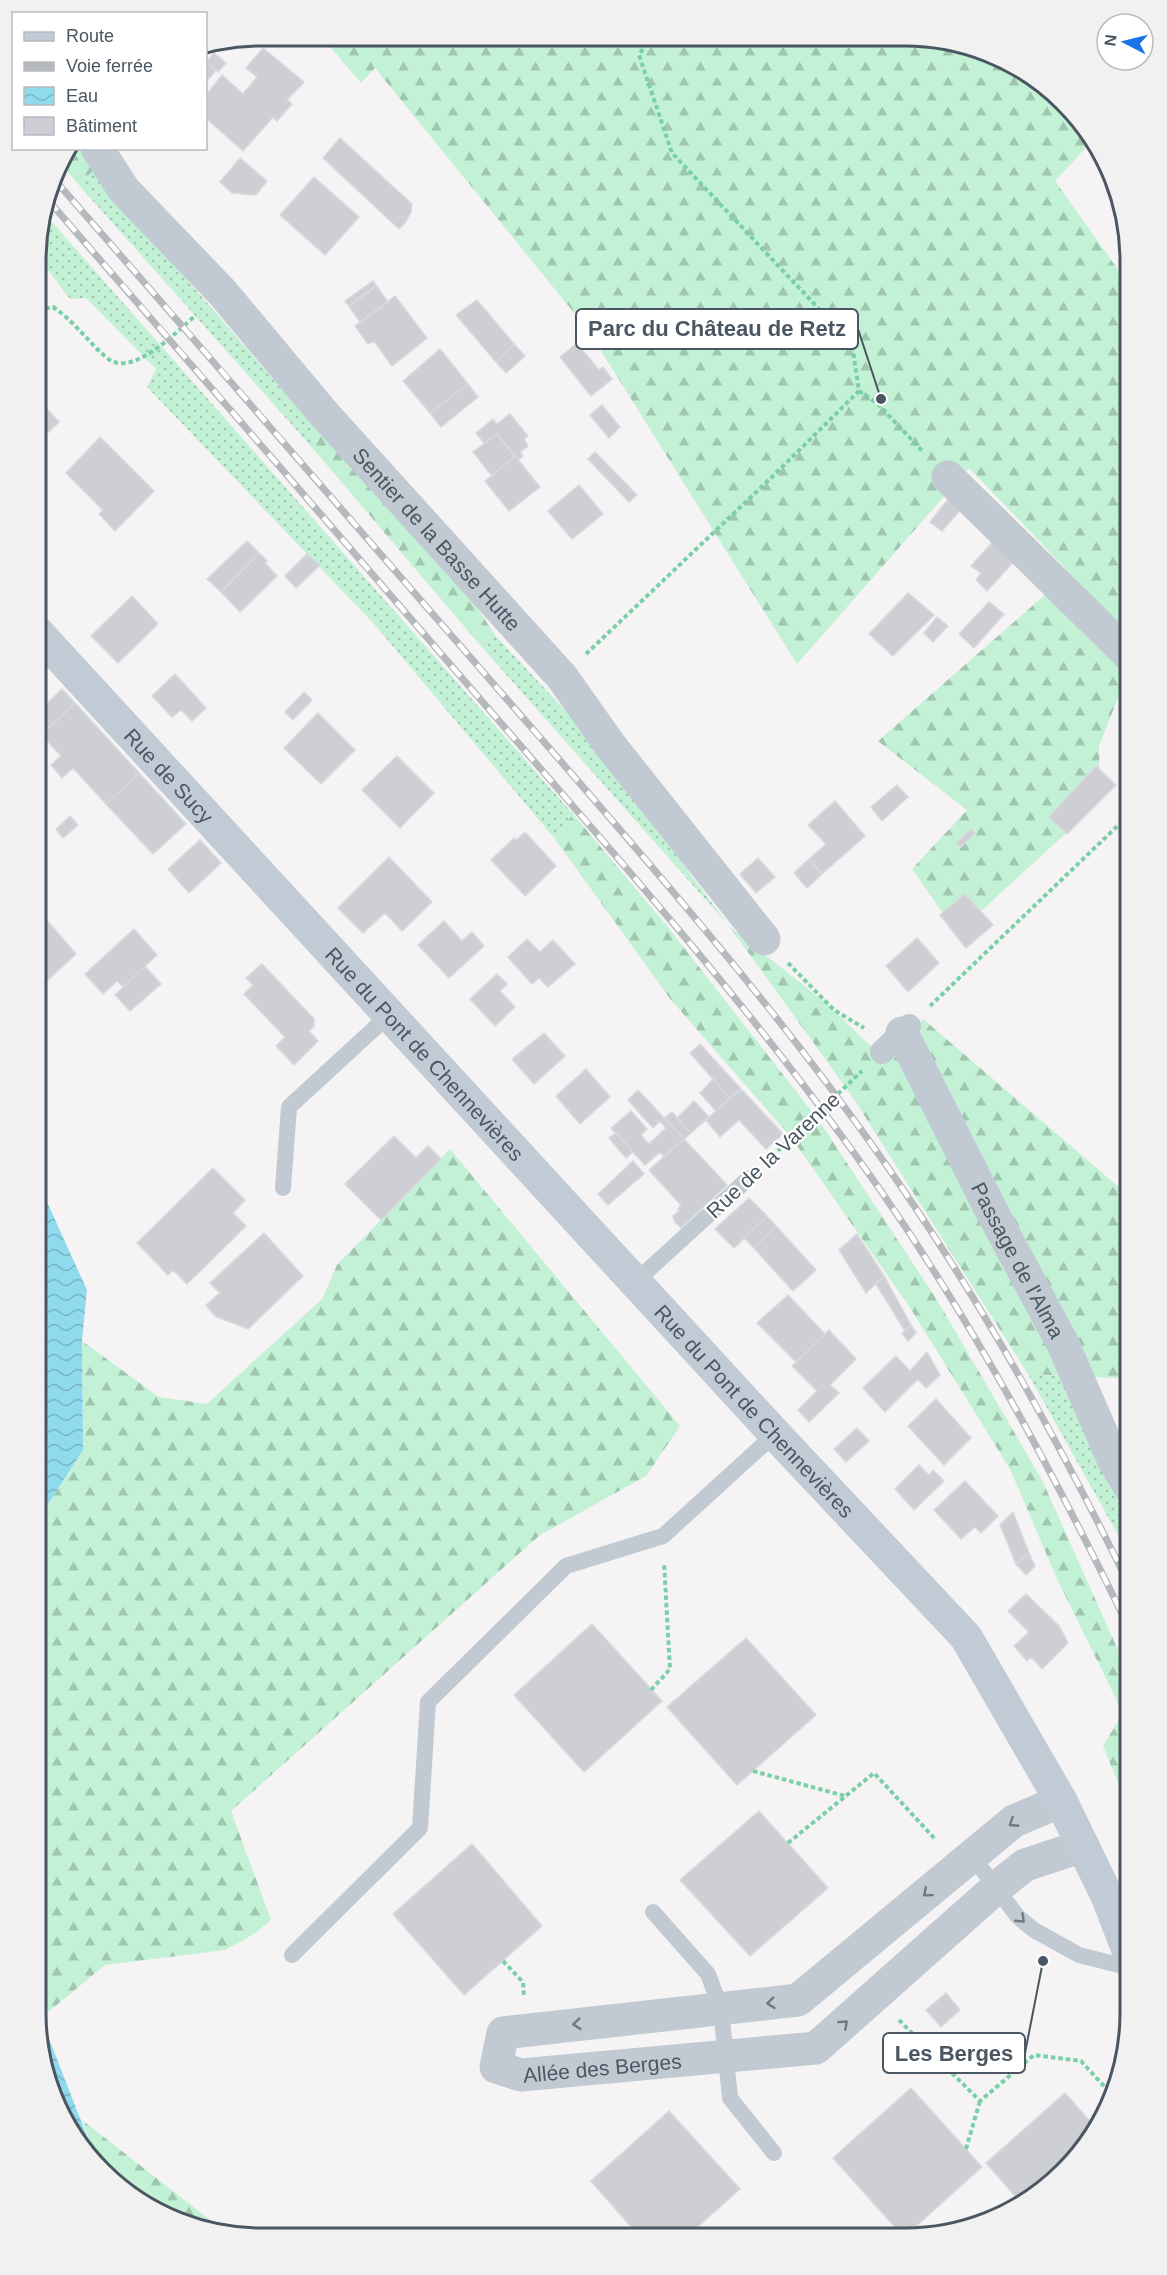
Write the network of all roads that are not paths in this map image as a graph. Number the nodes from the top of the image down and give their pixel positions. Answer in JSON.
{"nodes":[{"id":1,"x":98,"y":150,"type":"edge"},
{"id":2,"x":948,"y":477,"type":"road end"},
{"id":3,"x":46,"y":642,"type":"edge"},
{"id":4,"x":1120,"y":646,"type":"edge"},
{"id":5,"x":300,"y":918,"type":"joint"},
{"id":6,"x":764,"y":939,"type":"road end"},
{"id":7,"x":390,"y":1014,"type":"junction"},
{"id":8,"x":888,"y":1039,"type":"road end"},
{"id":9,"x":749,"y":1178,"type":"road end"},
{"id":10,"x":283,"y":1188,"type":"dead end"},
{"id":11,"x":635,"y":1282,"type":"junction"},
{"id":12,"x":776,"y":1434,"type":"junction"},
{"id":13,"x":1120,"y":1471,"type":"edge"},
{"id":14,"x":1061,"y":1801,"type":"junction"},
{"id":15,"x":1083,"y":1846,"type":"junction"},
{"id":16,"x":966,"y":1861,"type":"junction"},
{"id":17,"x":995,"y":1889,"type":"junction"},
{"id":18,"x":653,"y":1912,"type":"dead end"},
{"id":19,"x":1120,"y":1929,"type":"edge"},
{"id":20,"x":292,"y":1955,"type":"dead end"},
{"id":21,"x":1120,"y":1965,"type":"edge"},
{"id":22,"x":721,"y":2009,"type":"junction"},
{"id":23,"x":726,"y":2056,"type":"junction"},
{"id":24,"x":774,"y":2153,"type":"dead end"}],
"edges":[{"from":1,"to":6,"type":"street","name":"Sentier de la Basse Hutte"},
{"from":2,"to":4,"type":"street"},
{"from":3,"to":5,"type":"main road","name":"Rue de Sucy"},
{"from":5,"to":7,"type":"main road","name":"Rue du Pont de Chennevières"},
{"from":7,"to":10,"type":"lane"},
{"from":7,"to":11,"type":"main road","name":"Rue du Pont de Chennevières"},
{"from":8,"to":13,"type":"street","name":"Passage de l'Alma"},
{"from":9,"to":11,"type":"lane","name":"Rue de la Varenne"},
{"from":11,"to":12,"type":"main road","name":"Rue du Pont de Chennevières"},
{"from":12,"to":14,"type":"main road","name":"Rue du Pont de Chennevières"},
{"from":12,"to":20,"type":"lane"},
{"from":14,"to":15,"type":"main road","name":"Rue du Pont de Chennevières"},
{"from":14,"to":16,"type":"street","name":"Allée des Berges","one_way":true},
{"from":15,"to":17,"type":"street","name":"Allée des Berges"},
{"from":15,"to":19,"type":"main road","name":"Rue du Pont de Chennevières"},
{"from":16,"to":17,"type":"lane"},
{"from":16,"to":22,"type":"street","name":"Allée des Berges","one_way":true},
{"from":17,"to":21,"type":"lane","one_way":true},
{"from":23,"to":17,"type":"street","name":"Allée des Berges","one_way":true},
{"from":18,"to":22,"type":"lane"},
{"from":22,"to":23,"type":"lane"},
{"from":22,"to":23,"type":"street","name":"Allée des Berges","one_way":true},
{"from":23,"to":24,"type":"lane"}]}
